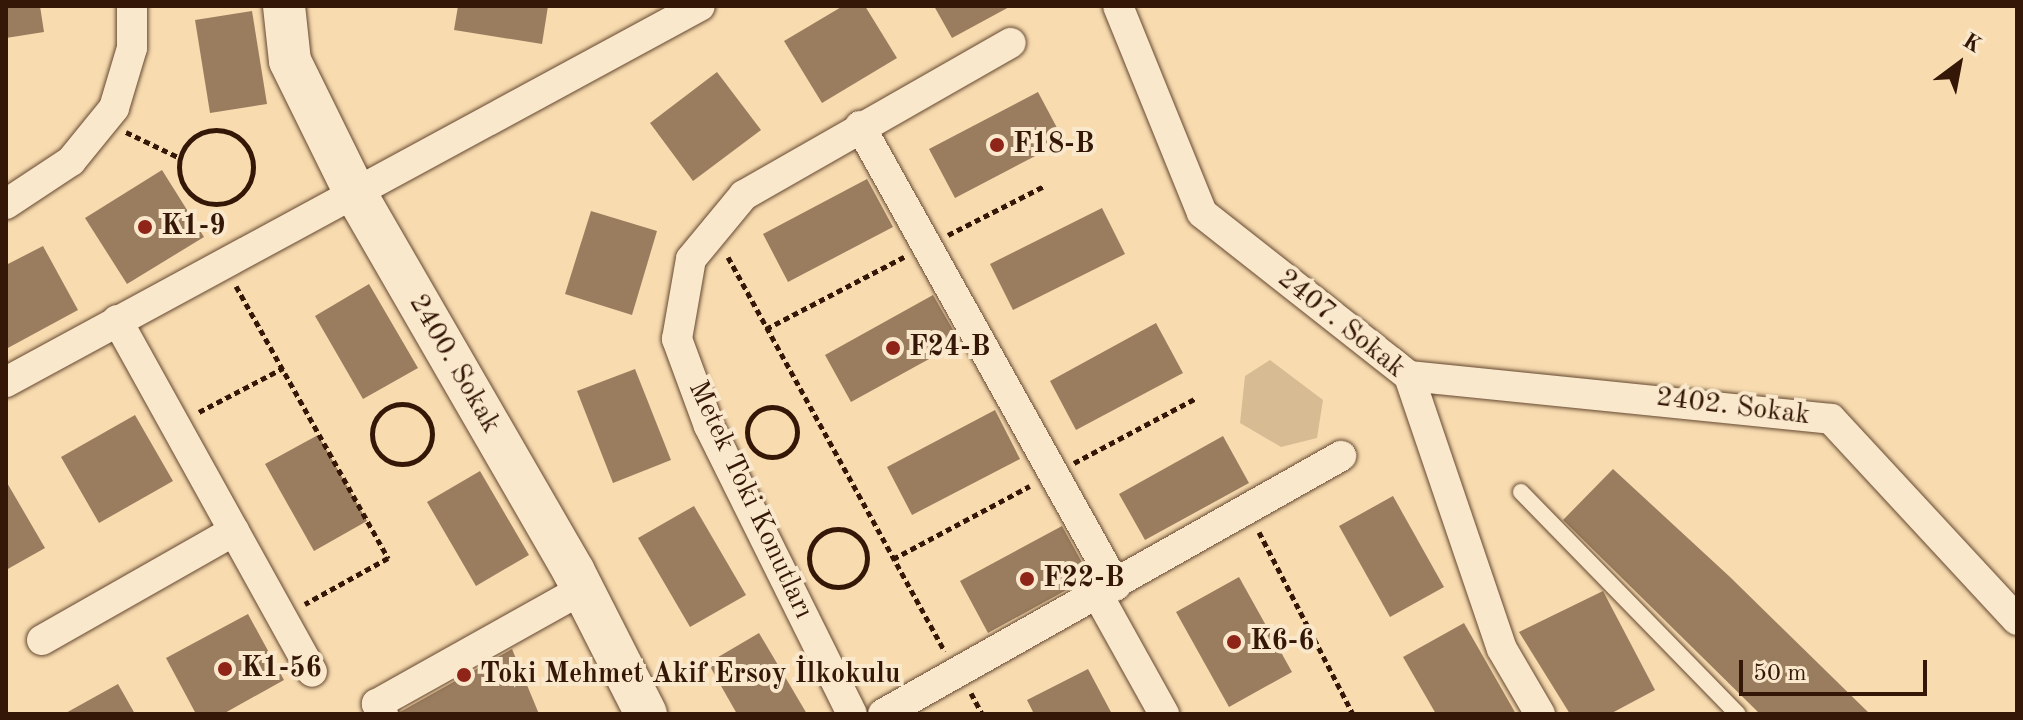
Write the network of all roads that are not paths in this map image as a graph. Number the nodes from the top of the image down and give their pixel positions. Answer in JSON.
{"nodes":[{"id":1,"x":132,"y":6,"type":"edge"},
{"id":2,"x":284,"y":6,"type":"edge"},
{"id":3,"x":700,"y":6,"type":"edge"},
{"id":4,"x":1118,"y":6,"type":"edge"},
{"id":5,"x":1011,"y":43,"type":"dead end"},
{"id":6,"x":860,"y":126,"type":"junction"},
{"id":7,"x":353,"y":189,"type":"junction"},
{"id":8,"x":6,"y":204,"type":"edge"},
{"id":9,"x":117,"y":320,"type":"junction"},
{"id":10,"x":1409,"y":376,"type":"junction"},
{"id":11,"x":6,"y":382,"type":"edge"},
{"id":12,"x":1341,"y":456,"type":"dead end"},
{"id":13,"x":1521,"y":492,"type":"dead end"},
{"id":14,"x":234,"y":531,"type":"junction"},
{"id":15,"x":583,"y":589,"type":"junction"},
{"id":16,"x":1108,"y":592,"type":"junction"},
{"id":17,"x":2017,"y":620,"type":"edge"},
{"id":18,"x":42,"y":640,"type":"dead end"},
{"id":19,"x":312,"y":672,"type":"dead end"},
{"id":20,"x":383,"y":714,"type":"edge"},
{"id":21,"x":646,"y":714,"type":"edge"},
{"id":22,"x":852,"y":714,"type":"edge"},
{"id":23,"x":883,"y":714,"type":"edge"},
{"id":24,"x":1164,"y":714,"type":"edge"},
{"id":25,"x":1540,"y":714,"type":"edge"},
{"id":26,"x":1738,"y":714,"type":"edge"}],
"edges":[{"from":1,"to":8,"type":"street"},
{"from":2,"to":7,"type":"main road","name":"2400. Sokak"},
{"from":3,"to":7,"type":"street"},
{"from":4,"to":10,"type":"street","name":"2407. Sokak"},
{"from":5,"to":6,"type":"street","name":"Metek Toki Konutları"},
{"from":6,"to":16,"type":"street"},
{"from":6,"to":22,"type":"street","name":"Metek Toki Konutları"},
{"from":7,"to":9,"type":"street"},
{"from":7,"to":15,"type":"main road","name":"2400. Sokak"},
{"from":9,"to":11,"type":"street"},
{"from":9,"to":14,"type":"street"},
{"from":10,"to":17,"type":"street","name":"2402. Sokak"},
{"from":10,"to":25,"type":"street","name":"2407. Sokak"},
{"from":12,"to":16,"type":"street"},
{"from":13,"to":26,"type":"lane"},
{"from":14,"to":18,"type":"street"},
{"from":14,"to":19,"type":"street"},
{"from":15,"to":20,"type":"street"},
{"from":15,"to":21,"type":"main road","name":"2400. Sokak"},
{"from":16,"to":23,"type":"street"},
{"from":16,"to":24,"type":"street"}]}
